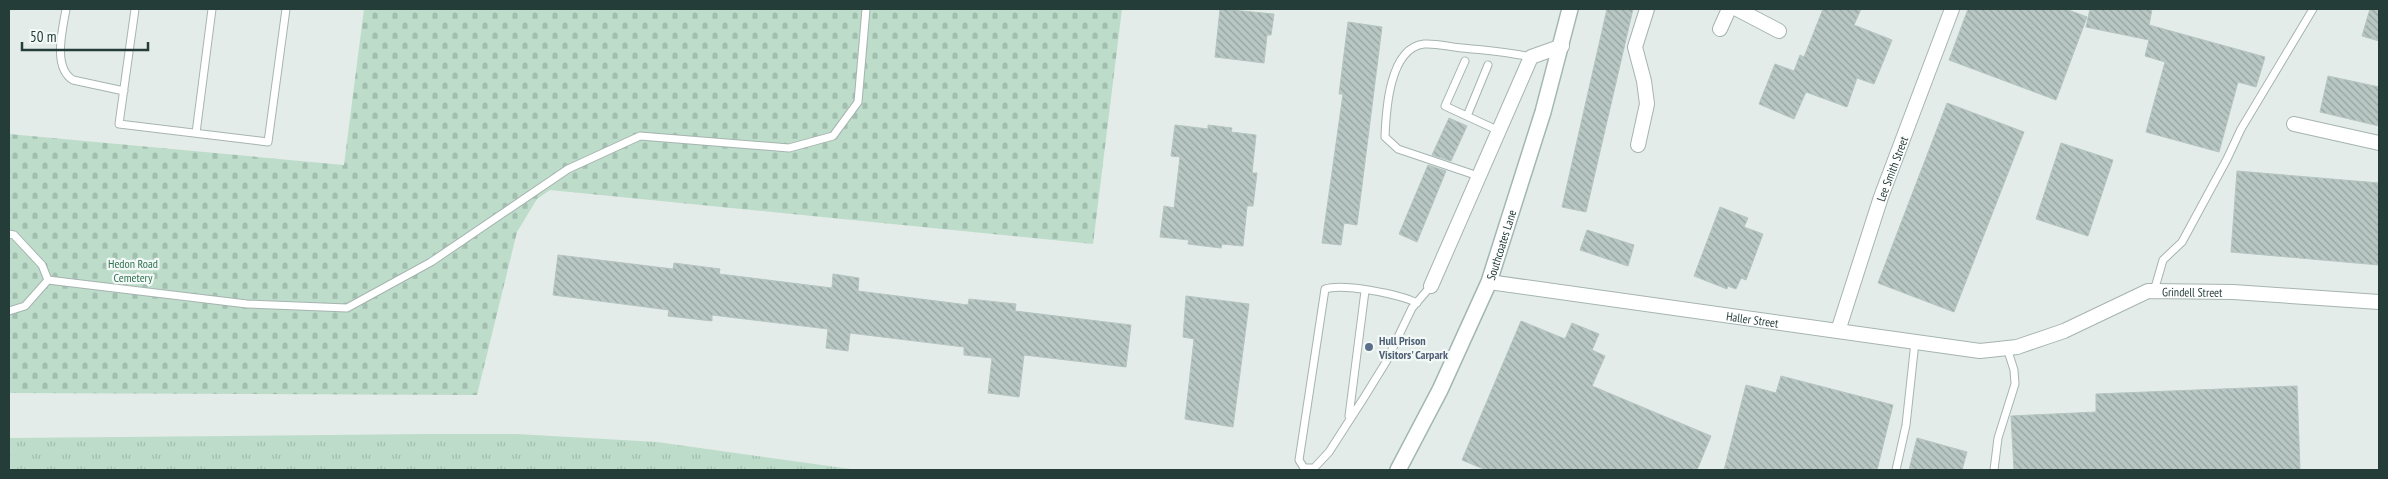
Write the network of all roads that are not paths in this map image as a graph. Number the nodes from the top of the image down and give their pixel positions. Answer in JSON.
{"nodes":[{"id":1,"x":66,"y":9,"type":"edge"},
{"id":2,"x":134,"y":9,"type":"edge"},
{"id":3,"x":212,"y":9,"type":"edge"},
{"id":4,"x":286,"y":9,"type":"edge"},
{"id":5,"x":866,"y":9,"type":"edge"},
{"id":6,"x":1570,"y":9,"type":"edge"},
{"id":7,"x":1646,"y":9,"type":"edge"},
{"id":8,"x":1729,"y":9,"type":"edge"},
{"id":9,"x":1737,"y":9,"type":"edge"},
{"id":10,"x":1952,"y":9,"type":"edge"},
{"id":11,"x":2313,"y":9,"type":"edge"},
{"id":12,"x":1720,"y":29,"type":"dead end"},
{"id":13,"x":1779,"y":31,"type":"dead end"},
{"id":14,"x":1562,"y":46,"type":"junction"},
{"id":15,"x":1531,"y":57,"type":"junction"},
{"id":16,"x":1465,"y":61,"type":"dead end"},
{"id":17,"x":1488,"y":65,"type":"dead end"},
{"id":18,"x":124,"y":91,"type":"junction"},
{"id":19,"x":1467,"y":116,"type":"junction"},
{"id":20,"x":2294,"y":124,"type":"dead end"},
{"id":21,"x":1497,"y":130,"type":"junction"},
{"id":22,"x":196,"y":133,"type":"junction"},
{"id":23,"x":2379,"y":143,"type":"edge"},
{"id":24,"x":1638,"y":145,"type":"dead end"},
{"id":25,"x":1478,"y":176,"type":"junction"},
{"id":26,"x":9,"y":234,"type":"edge"},
{"id":27,"x":48,"y":280,"type":"junction"},
{"id":28,"x":1489,"y":282,"type":"junction"},
{"id":29,"x":1431,"y":286,"type":"joint"},
{"id":30,"x":1365,"y":291,"type":"junction"},
{"id":31,"x":2154,"y":291,"type":"junction"},
{"id":32,"x":2379,"y":302,"type":"edge"},
{"id":33,"x":1417,"y":303,"type":"junction"},
{"id":34,"x":9,"y":312,"type":"edge"},
{"id":35,"x":1838,"y":331,"type":"junction"},
{"id":36,"x":1915,"y":342,"type":"junction"},
{"id":37,"x":2012,"y":348,"type":"junction"},
{"id":38,"x":1349,"y":419,"type":"junction"},
{"id":39,"x":1398,"y":470,"type":"edge"},
{"id":40,"x":1896,"y":470,"type":"edge"},
{"id":41,"x":1994,"y":470,"type":"edge"}],
"edges":[{"from":1,"to":18,"type":"lane"},
{"from":2,"to":18,"type":"lane"},
{"from":3,"to":22,"type":"lane"},
{"from":4,"to":22,"type":"lane"},
{"from":5,"to":27,"type":"lane"},
{"from":6,"to":14,"type":"street","name":"Southcoates Lane"},
{"from":7,"to":24,"type":"street"},
{"from":8,"to":12,"type":"street"},
{"from":9,"to":13,"type":"street"},
{"from":10,"to":35,"type":"street","name":"Lee Smith Street"},
{"from":11,"to":31,"type":"lane"},
{"from":14,"to":15,"type":"street"},
{"from":14,"to":28,"type":"street","name":"Southcoates Lane"},
{"from":15,"to":21,"type":"street"},
{"from":15,"to":25,"type":"lane"},
{"from":16,"to":19,"type":"lane"},
{"from":17,"to":19,"type":"lane"},
{"from":18,"to":22,"type":"lane"},
{"from":19,"to":21,"type":"lane"},
{"from":20,"to":23,"type":"street"},
{"from":21,"to":25,"type":"street"},
{"from":25,"to":29,"type":"street"},
{"from":26,"to":27,"type":"lane"},
{"from":27,"to":34,"type":"lane"},
{"from":28,"to":35,"type":"street","name":"Haller Street"},
{"from":28,"to":39,"type":"street","name":"Southcoates Lane"},
{"from":29,"to":33,"type":"lane"},
{"from":30,"to":33,"type":"lane"},
{"from":30,"to":38,"type":"lane"},
{"from":30,"to":38,"type":"lane"},
{"from":31,"to":32,"type":"street","name":"Grindell Street"},
{"from":31,"to":37,"type":"street","name":"Grindell Street"},
{"from":33,"to":38,"type":"lane"},
{"from":35,"to":36,"type":"street","name":"Haller Street"},
{"from":36,"to":37,"type":"street","name":"Haller Street"},
{"from":36,"to":40,"type":"lane"},
{"from":37,"to":41,"type":"lane"}]}
